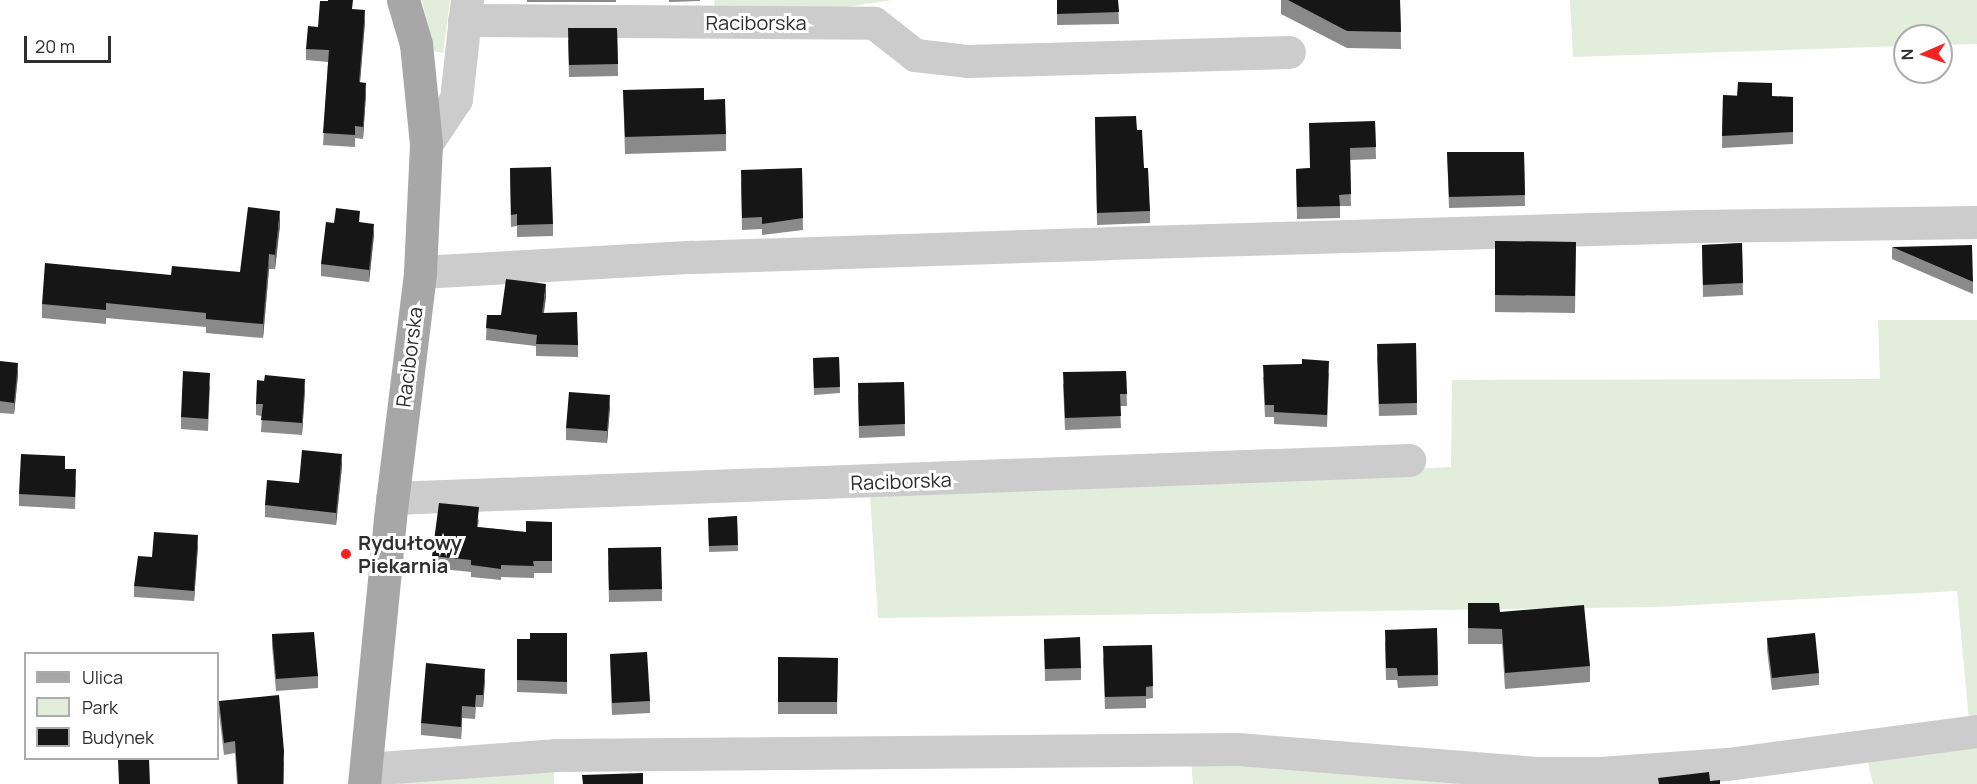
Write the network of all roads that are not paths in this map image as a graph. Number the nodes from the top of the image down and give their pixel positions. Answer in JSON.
{"nodes":[{"id":1,"x":402,"y":0,"type":"edge"},
{"id":2,"x":466,"y":10,"type":"edge"},
{"id":3,"x":1289,"y":52,"type":"dead end"},
{"id":4,"x":426,"y":144,"type":"junction"},
{"id":5,"x":1977,"y":222,"type":"edge"},
{"id":6,"x":420,"y":272,"type":"junction"},
{"id":7,"x":1409,"y":460,"type":"dead end"},
{"id":8,"x":392,"y":498,"type":"junction"},
{"id":9,"x":1977,"y":731,"type":"edge"},
{"id":10,"x":1442,"y":774,"type":"edge"},
{"id":11,"x":365,"y":776,"type":"edge"}],
"edges":[{"from":1,"to":4,"type":"main road","name":"Raciborska"},
{"from":2,"to":3,"type":"street","name":"Raciborska"},
{"from":2,"to":4,"type":"street","name":"Raciborska"},
{"from":4,"to":6,"type":"main road","name":"Raciborska"},
{"from":5,"to":6,"type":"street"},
{"from":6,"to":8,"type":"main road","name":"Raciborska"},
{"from":7,"to":8,"type":"street","name":"Raciborska"},
{"from":8,"to":11,"type":"main road","name":"Raciborska"},
{"from":9,"to":10,"type":"street"},
{"from":10,"to":11,"type":"street"}]}
